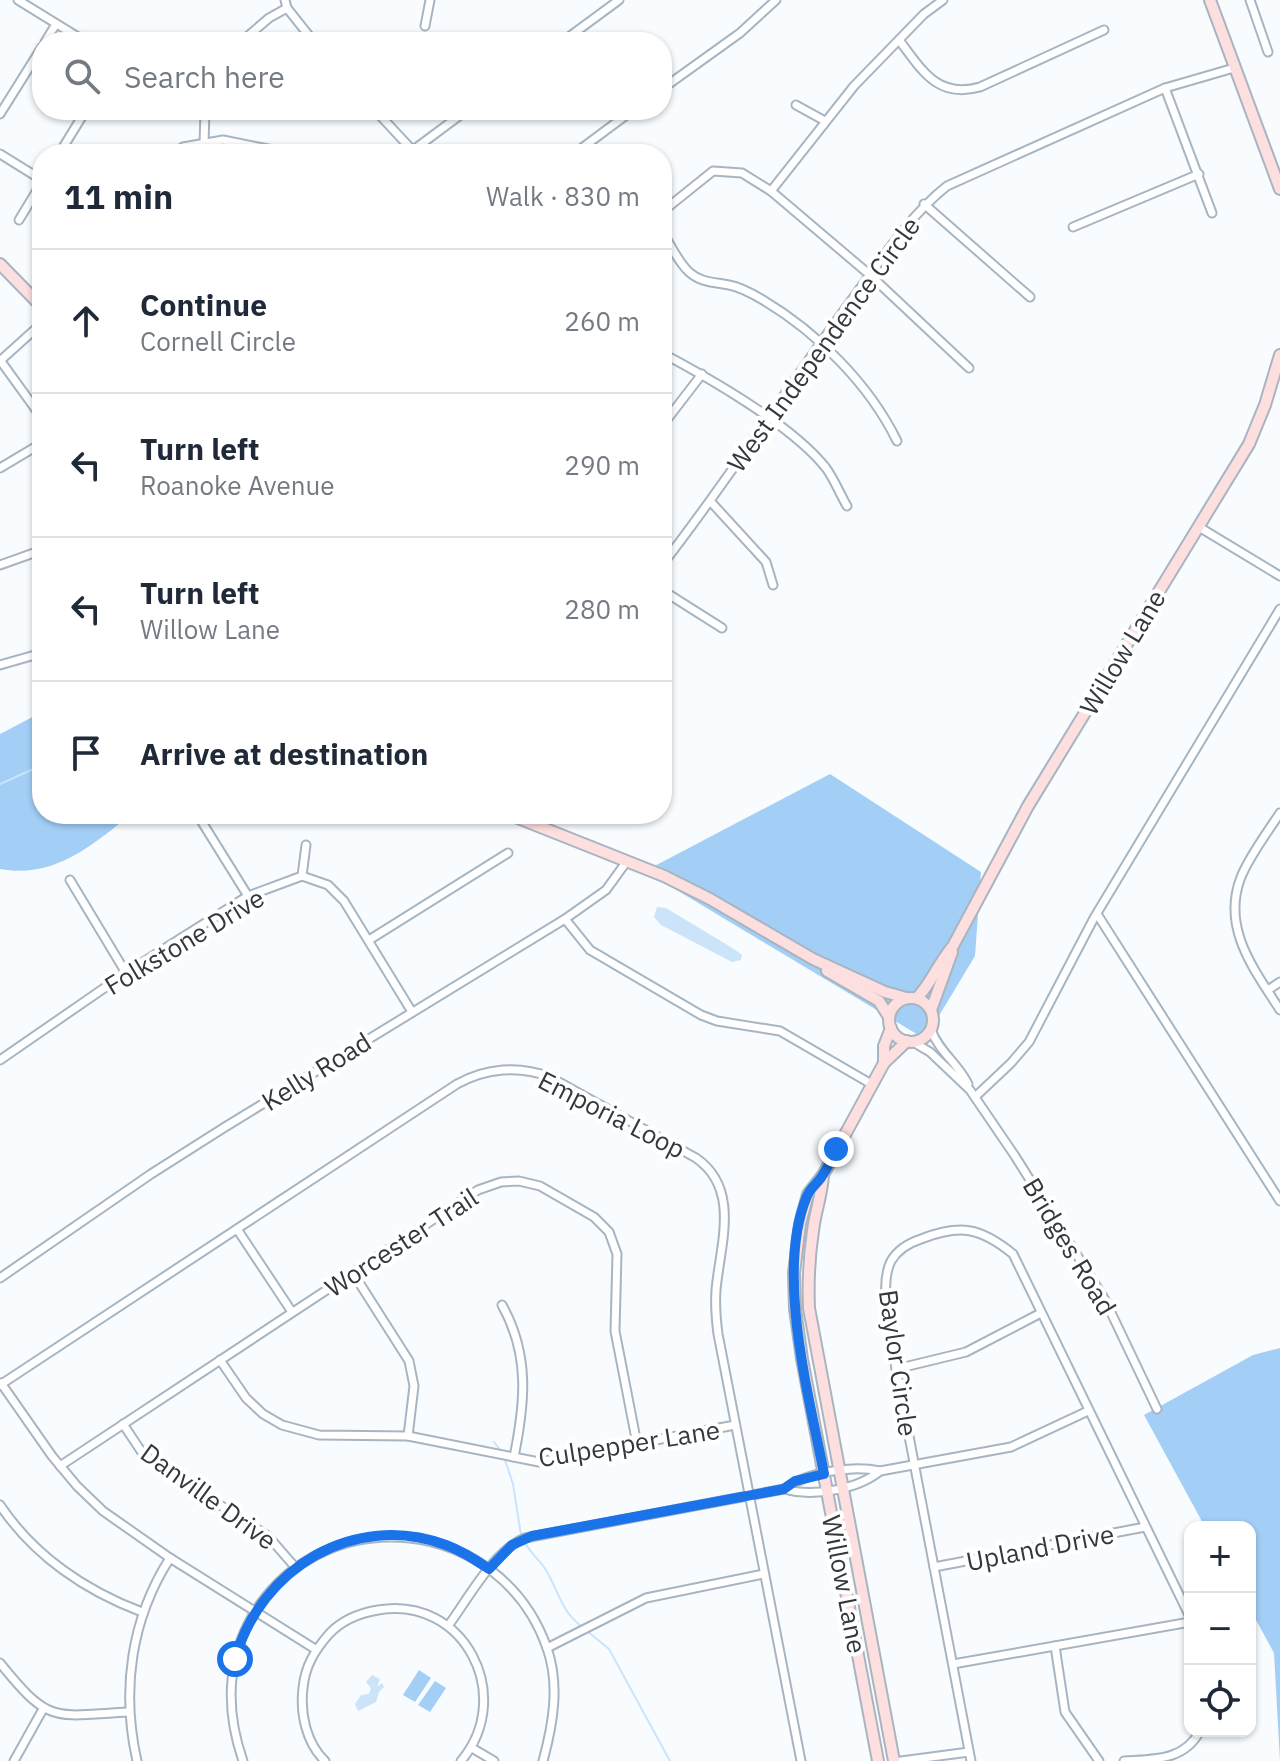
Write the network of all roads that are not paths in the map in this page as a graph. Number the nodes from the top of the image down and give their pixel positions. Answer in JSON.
{"nodes":[{"id":1,"x":18,"y":0,"type":"edge"},
{"id":2,"x":430,"y":0,"type":"edge"},
{"id":3,"x":619,"y":0,"type":"edge"},
{"id":4,"x":776,"y":0,"type":"edge"},
{"id":5,"x":943,"y":0,"type":"edge"},
{"id":6,"x":1210,"y":0,"type":"edge"},
{"id":7,"x":1250,"y":0,"type":"edge"},
{"id":8,"x":286,"y":4,"type":"edge"},
{"id":9,"x":56,"y":24,"type":"junction"},
{"id":10,"x":425,"y":26,"type":"dead end"},
{"id":11,"x":1104,"y":30,"type":"dead end"},
{"id":12,"x":51,"y":32,"type":"edge"},
{"id":13,"x":69,"y":32,"type":"edge"},
{"id":14,"x":253,"y":32,"type":"edge"},
{"id":15,"x":307,"y":32,"type":"edge"},
{"id":16,"x":576,"y":32,"type":"edge"},
{"id":17,"x":899,"y":40,"type":"junction"},
{"id":18,"x":1268,"y":52,"type":"dead end"},
{"id":19,"x":32,"y":63,"type":"edge"},
{"id":20,"x":1234,"y":68,"type":"junction"},
{"id":21,"x":672,"y":82,"type":"edge"},
{"id":22,"x":1165,"y":88,"type":"junction"},
{"id":23,"x":796,"y":105,"type":"dead end"},
{"id":24,"x":0,"y":114,"type":"edge"},
{"id":25,"x":80,"y":120,"type":"edge"},
{"id":26,"x":205,"y":120,"type":"edge"},
{"id":27,"x":384,"y":120,"type":"edge"},
{"id":28,"x":454,"y":120,"type":"edge"},
{"id":29,"x":620,"y":120,"type":"edge"},
{"id":30,"x":825,"y":121,"type":"junction"},
{"id":31,"x":65,"y":144,"type":"edge"},
{"id":32,"x":204,"y":144,"type":"edge"},
{"id":33,"x":208,"y":144,"type":"edge"},
{"id":34,"x":243,"y":144,"type":"edge"},
{"id":35,"x":404,"y":144,"type":"edge"},
{"id":36,"x":424,"y":144,"type":"edge"},
{"id":37,"x":587,"y":144,"type":"edge"},
{"id":38,"x":0,"y":154,"type":"edge"},
{"id":39,"x":1199,"y":174,"type":"junction"},
{"id":40,"x":32,"y":175,"type":"edge"},
{"id":41,"x":1280,"y":189,"type":"edge"},
{"id":42,"x":771,"y":191,"type":"junction"},
{"id":43,"x":32,"y":198,"type":"edge"},
{"id":44,"x":672,"y":204,"type":"edge"},
{"id":45,"x":924,"y":204,"type":"junction"},
{"id":46,"x":1212,"y":213,"type":"dead end"},
{"id":47,"x":19,"y":220,"type":"dead end"},
{"id":48,"x":1073,"y":227,"type":"dead end"},
{"id":49,"x":672,"y":246,"type":"edge"},
{"id":50,"x":0,"y":264,"type":"edge"},
{"id":51,"x":870,"y":275,"type":"junction"},
{"id":52,"x":32,"y":297,"type":"edge"},
{"id":53,"x":1030,"y":297,"type":"dead end"},
{"id":54,"x":32,"y":332,"type":"edge"},
{"id":55,"x":820,"y":343,"type":"junction"},
{"id":56,"x":1280,"y":355,"type":"edge"},
{"id":57,"x":672,"y":358,"type":"edge"},
{"id":58,"x":0,"y":360,"type":"edge"},
{"id":59,"x":969,"y":368,"type":"dead end"},
{"id":60,"x":702,"y":374,"type":"junction"},
{"id":61,"x":32,"y":404,"type":"edge"},
{"id":62,"x":672,"y":413,"type":"edge"},
{"id":63,"x":769,"y":420,"type":"junction"},
{"id":64,"x":897,"y":441,"type":"dead end"},
{"id":65,"x":32,"y":449,"type":"edge"},
{"id":66,"x":0,"y":468,"type":"edge"},
{"id":67,"x":711,"y":502,"type":"junction"},
{"id":68,"x":847,"y":506,"type":"dead end"},
{"id":69,"x":1199,"y":527,"type":"junction"},
{"id":70,"x":672,"y":552,"type":"edge"},
{"id":71,"x":32,"y":554,"type":"edge"},
{"id":72,"x":0,"y":565,"type":"edge"},
{"id":73,"x":1280,"y":576,"type":"edge"},
{"id":74,"x":773,"y":585,"type":"dead end"},
{"id":75,"x":672,"y":596,"type":"edge"},
{"id":76,"x":1280,"y":609,"type":"edge"},
{"id":77,"x":722,"y":628,"type":"dead end"},
{"id":78,"x":32,"y":656,"type":"edge"},
{"id":79,"x":0,"y":665,"type":"edge"},
{"id":80,"x":1280,"y":813,"type":"edge"},
{"id":81,"x":203,"y":824,"type":"edge"},
{"id":82,"x":533,"y":824,"type":"edge"},
{"id":83,"x":306,"y":845,"type":"dead end"},
{"id":84,"x":508,"y":853,"type":"dead end"},
{"id":85,"x":627,"y":861,"type":"junction"},
{"id":86,"x":302,"y":876,"type":"junction"},
{"id":87,"x":70,"y":880,"type":"dead end"},
{"id":88,"x":248,"y":896,"type":"junction"},
{"id":89,"x":1097,"y":914,"type":"junction"},
{"id":90,"x":565,"y":919,"type":"junction"},
{"id":91,"x":369,"y":940,"type":"junction"},
{"id":92,"x":953,"y":946,"type":"junction"},
{"id":93,"x":813,"y":959,"type":"junction"},
{"id":94,"x":126,"y":973,"type":"junction"},
{"id":95,"x":1280,"y":982,"type":"edge"},
{"id":96,"x":1268,"y":990,"type":"junction"},
{"id":97,"x":911,"y":998,"type":"junction"},
{"id":98,"x":931,"y":1010,"type":"junction"},
{"id":99,"x":1280,"y":1010,"type":"edge"},
{"id":100,"x":412,"y":1012,"type":"junction"},
{"id":101,"x":890,"y":1022,"type":"junction"},
{"id":102,"x":931,"y":1030,"type":"junction"},
{"id":103,"x":910,"y":1042,"type":"junction"},
{"id":104,"x":0,"y":1060,"type":"edge"},
{"id":105,"x":884,"y":1063,"type":"junction"},
{"id":106,"x":873,"y":1085,"type":"junction"},
{"id":107,"x":972,"y":1094,"type":"junction"},
{"id":108,"x":823,"y":1175,"type":"junction"},
{"id":109,"x":1280,"y":1201,"type":"edge"},
{"id":110,"x":237,"y":1229,"type":"junction"},
{"id":111,"x":353,"y":1273,"type":"junction"},
{"id":112,"x":0,"y":1278,"type":"edge"},
{"id":113,"x":502,"y":1305,"type":"dead end"},
{"id":114,"x":292,"y":1312,"type":"junction"},
{"id":115,"x":1041,"y":1313,"type":"junction"},
{"id":116,"x":220,"y":1360,"type":"junction"},
{"id":117,"x":896,"y":1369,"type":"junction"},
{"id":118,"x":1,"y":1383,"type":"edge"},
{"id":119,"x":1157,"y":1409,"type":"dead end"},
{"id":120,"x":1088,"y":1411,"type":"junction"},
{"id":121,"x":123,"y":1424,"type":"junction"},
{"id":122,"x":735,"y":1425,"type":"junction"},
{"id":123,"x":408,"y":1436,"type":"junction"},
{"id":124,"x":637,"y":1444,"type":"junction"},
{"id":125,"x":514,"y":1457,"type":"junction"},
{"id":126,"x":60,"y":1466,"type":"junction"},
{"id":127,"x":915,"y":1466,"type":"junction"},
{"id":128,"x":839,"y":1471,"type":"junction"},
{"id":129,"x":880,"y":1471,"type":"junction"},
{"id":130,"x":824,"y":1474,"type":"junction"},
{"id":131,"x":842,"y":1487,"type":"junction"},
{"id":132,"x":784,"y":1489,"type":"junction"},
{"id":133,"x":827,"y":1490,"type":"junction"},
{"id":134,"x":749,"y":1495,"type":"junction"},
{"id":135,"x":1,"y":1508,"type":"edge"},
{"id":136,"x":1145,"y":1527,"type":"junction"},
{"id":137,"x":170,"y":1558,"type":"junction"},
{"id":138,"x":295,"y":1567,"type":"junction"},
{"id":139,"x":934,"y":1567,"type":"junction"},
{"id":140,"x":489,"y":1569,"type":"junction"},
{"id":141,"x":764,"y":1574,"type":"junction"},
{"id":142,"x":1184,"y":1608,"type":"edge"},
{"id":143,"x":256,"y":1611,"type":"junction"},
{"id":144,"x":142,"y":1612,"type":"junction"},
{"id":145,"x":1184,"y":1621,"type":"edge"},
{"id":146,"x":448,"y":1626,"type":"junction"},
{"id":147,"x":1055,"y":1646,"type":"junction"},
{"id":148,"x":547,"y":1648,"type":"junction"},
{"id":149,"x":315,"y":1649,"type":"junction"},
{"id":150,"x":0,"y":1663,"type":"edge"},
{"id":151,"x":953,"y":1664,"type":"junction"},
{"id":152,"x":43,"y":1709,"type":"junction"},
{"id":153,"x":129,"y":1712,"type":"junction"},
{"id":154,"x":1196,"y":1737,"type":"edge"},
{"id":155,"x":472,"y":1748,"type":"junction"},
{"id":156,"x":970,"y":1757,"type":"edge"},
{"id":157,"x":14,"y":1761,"type":"edge"},
{"id":158,"x":137,"y":1761,"type":"edge"},
{"id":159,"x":243,"y":1761,"type":"edge"},
{"id":160,"x":325,"y":1761,"type":"edge"},
{"id":161,"x":461,"y":1761,"type":"edge"},
{"id":162,"x":494,"y":1761,"type":"edge"},
{"id":163,"x":543,"y":1761,"type":"edge"},
{"id":164,"x":801,"y":1761,"type":"edge"},
{"id":165,"x":878,"y":1761,"type":"edge"},
{"id":166,"x":894,"y":1761,"type":"edge"},
{"id":167,"x":901,"y":1761,"type":"edge"},
{"id":168,"x":1099,"y":1761,"type":"edge"},
{"id":169,"x":1124,"y":1761,"type":"edge"}],
"edges":[{"from":1,"to":9,"type":"street"},
{"from":2,"to":10,"type":"street"},
{"from":3,"to":16,"type":"street"},
{"from":4,"to":21,"type":"street"},
{"from":5,"to":17,"type":"street"},
{"from":6,"to":20,"type":"street"},
{"from":7,"to":18,"type":"street"},
{"from":8,"to":14,"type":"street"},
{"from":8,"to":15,"type":"street"},
{"from":9,"to":12,"type":"street"},
{"from":9,"to":13,"type":"street"},
{"from":11,"to":17,"type":"street"},
{"from":17,"to":30,"type":"street"},
{"from":19,"to":24,"type":"street"},
{"from":20,"to":22,"type":"street","name":"West Independence Circle"},
{"from":20,"to":41,"type":"street"},
{"from":22,"to":39,"type":"street"},
{"from":22,"to":45,"type":"street","name":"West Independence Circle"},
{"from":23,"to":30,"type":"street"},
{"from":25,"to":31,"type":"street"},
{"from":26,"to":32,"type":"street"},
{"from":27,"to":35,"type":"street"},
{"from":28,"to":36,"type":"street"},
{"from":29,"to":37,"type":"street"},
{"from":30,"to":42,"type":"street"},
{"from":33,"to":34,"type":"street"},
{"from":38,"to":40,"type":"street"},
{"from":39,"to":46,"type":"street"},
{"from":39,"to":48,"type":"street"},
{"from":42,"to":44,"type":"street"},
{"from":42,"to":51,"type":"street"},
{"from":43,"to":47,"type":"street"},
{"from":45,"to":51,"type":"street","name":"West Independence Circle"},
{"from":45,"to":53,"type":"street"},
{"from":49,"to":55,"type":"street"},
{"from":50,"to":52,"type":"street"},
{"from":51,"to":55,"type":"street","name":"West Independence Circle"},
{"from":51,"to":59,"type":"street"},
{"from":54,"to":58,"type":"street"},
{"from":55,"to":63,"type":"street","name":"West Independence Circle"},
{"from":55,"to":64,"type":"street"},
{"from":56,"to":69,"type":"street","name":"Willow Lane"},
{"from":57,"to":60,"type":"street"},
{"from":58,"to":61,"type":"street"},
{"from":60,"to":62,"type":"street"},
{"from":60,"to":63,"type":"street"},
{"from":63,"to":67,"type":"street","name":"West Independence Circle"},
{"from":63,"to":68,"type":"street"},
{"from":65,"to":66,"type":"street"},
{"from":67,"to":70,"type":"street","name":"West Independence Circle"},
{"from":67,"to":74,"type":"street"},
{"from":69,"to":73,"type":"street"},
{"from":69,"to":92,"type":"street","name":"Willow Lane"},
{"from":71,"to":72,"type":"street"},
{"from":75,"to":77,"type":"street"},
{"from":76,"to":89,"type":"street"},
{"from":78,"to":79,"type":"street"},
{"from":80,"to":96,"type":"street"},
{"from":81,"to":88,"type":"street"},
{"from":82,"to":85,"type":"street"},
{"from":83,"to":86,"type":"street"},
{"from":84,"to":91,"type":"street"},
{"from":85,"to":90,"type":"street","name":"Kelly Road"},
{"from":85,"to":93,"type":"street"},
{"from":86,"to":88,"type":"street","name":"Folkstone Drive"},
{"from":86,"to":91,"type":"street"},
{"from":87,"to":94,"type":"street"},
{"from":88,"to":94,"type":"street","name":"Folkstone Drive"},
{"from":89,"to":107,"type":"street"},
{"from":89,"to":109,"type":"street"},
{"from":90,"to":100,"type":"street","name":"Kelly Road"},
{"from":90,"to":106,"type":"street"},
{"from":91,"to":100,"type":"street"},
{"from":92,"to":97,"type":"street","name":"Willow Lane"},
{"from":92,"to":98,"type":"street","name":"Willow Lane"},
{"from":93,"to":97,"type":"street"},
{"from":93,"to":101,"type":"street"},
{"from":94,"to":104,"type":"street","name":"Folkstone Drive"},
{"from":95,"to":96,"type":"street"},
{"from":96,"to":99,"type":"street"},
{"from":97,"to":98,"type":"street"},
{"from":97,"to":101,"type":"street"},
{"from":98,"to":102,"type":"street"},
{"from":100,"to":112,"type":"street","name":"Kelly Road"},
{"from":101,"to":103,"type":"street"},
{"from":101,"to":105,"type":"street","name":"Willow Lane"},
{"from":102,"to":103,"type":"street"},
{"from":102,"to":107,"type":"street","name":"Bridges Road"},
{"from":103,"to":105,"type":"street","name":"Willow Lane"},
{"from":103,"to":107,"type":"street","name":"Bridges Road"},
{"from":105,"to":106,"type":"street","name":"Willow Lane"},
{"from":106,"to":108,"type":"street","name":"Willow Lane"},
{"from":107,"to":119,"type":"street","name":"Bridges Road"},
{"from":108,"to":128,"type":"street","name":"Willow Lane"},
{"from":108,"to":130,"type":"street","name":"Willow Lane"},
{"from":110,"to":114,"type":"street"},
{"from":110,"to":118,"type":"street","name":"Emporia Loop"},
{"from":110,"to":122,"type":"street","name":"Emporia Loop"},
{"from":111,"to":114,"type":"street","name":"Worcester Trail"},
{"from":111,"to":123,"type":"street"},
{"from":111,"to":124,"type":"street","name":"Worcester Trail"},
{"from":113,"to":125,"type":"street"},
{"from":114,"to":116,"type":"street","name":"Worcester Trail"},
{"from":115,"to":117,"type":"street"},
{"from":115,"to":117,"type":"street","name":"Baylor Circle"},
{"from":115,"to":120,"type":"street","name":"Baylor Circle"},
{"from":116,"to":121,"type":"street","name":"Worcester Trail"},
{"from":116,"to":123,"type":"street","name":"Culpepper Lane"},
{"from":117,"to":127,"type":"street","name":"Baylor Circle"},
{"from":118,"to":126,"type":"street"},
{"from":120,"to":127,"type":"street"},
{"from":120,"to":136,"type":"street","name":"Baylor Circle"},
{"from":121,"to":126,"type":"street","name":"Worcester Trail"},
{"from":121,"to":138,"type":"street","name":"Danville Drive"},
{"from":122,"to":124,"type":"street","name":"Culpepper Lane"},
{"from":122,"to":134,"type":"street","name":"Emporia Loop"},
{"from":123,"to":125,"type":"street","name":"Culpepper Lane"},
{"from":124,"to":125,"type":"street","name":"Culpepper Lane"},
{"from":126,"to":137,"type":"street"},
{"from":127,"to":129,"type":"street"},
{"from":127,"to":139,"type":"street","name":"Baylor Circle"},
{"from":128,"to":129,"type":"street"},
{"from":128,"to":130,"type":"street"},
{"from":128,"to":131,"type":"street","name":"Willow Lane"},
{"from":129,"to":131,"type":"street"},
{"from":130,"to":132,"type":"street"},
{"from":130,"to":133,"type":"street","name":"Willow Lane"},
{"from":131,"to":133,"type":"street"},
{"from":131,"to":166,"type":"street","name":"Willow Lane"},
{"from":132,"to":133,"type":"street"},
{"from":132,"to":134,"type":"street"},
{"from":133,"to":165,"type":"street","name":"Willow Lane"},
{"from":134,"to":140,"type":"street"},
{"from":134,"to":141,"type":"street","name":"Emporia Loop"},
{"from":135,"to":144,"type":"street"},
{"from":136,"to":139,"type":"street","name":"Upland Drive"},
{"from":136,"to":142,"type":"street","name":"Baylor Circle"},
{"from":137,"to":143,"type":"street"},
{"from":137,"to":144,"type":"street"},
{"from":138,"to":140,"type":"street"},
{"from":138,"to":143,"type":"street"},
{"from":139,"to":151,"type":"street","name":"Baylor Circle"},
{"from":140,"to":146,"type":"street"},
{"from":140,"to":148,"type":"street"},
{"from":141,"to":148,"type":"street"},
{"from":141,"to":164,"type":"street","name":"Emporia Loop"},
{"from":143,"to":149,"type":"street"},
{"from":143,"to":159,"type":"street"},
{"from":144,"to":153,"type":"street"},
{"from":145,"to":147,"type":"street"},
{"from":146,"to":149,"type":"street"},
{"from":146,"to":155,"type":"street"},
{"from":147,"to":151,"type":"street"},
{"from":147,"to":168,"type":"street"},
{"from":148,"to":163,"type":"street"},
{"from":149,"to":160,"type":"street"},
{"from":150,"to":152,"type":"street"},
{"from":151,"to":156,"type":"street","name":"Baylor Circle"},
{"from":152,"to":153,"type":"street"},
{"from":152,"to":157,"type":"street"},
{"from":153,"to":158,"type":"street"},
{"from":154,"to":169,"type":"street"},
{"from":155,"to":161,"type":"street"},
{"from":155,"to":162,"type":"street"},
{"from":156,"to":167,"type":"street"}]}
